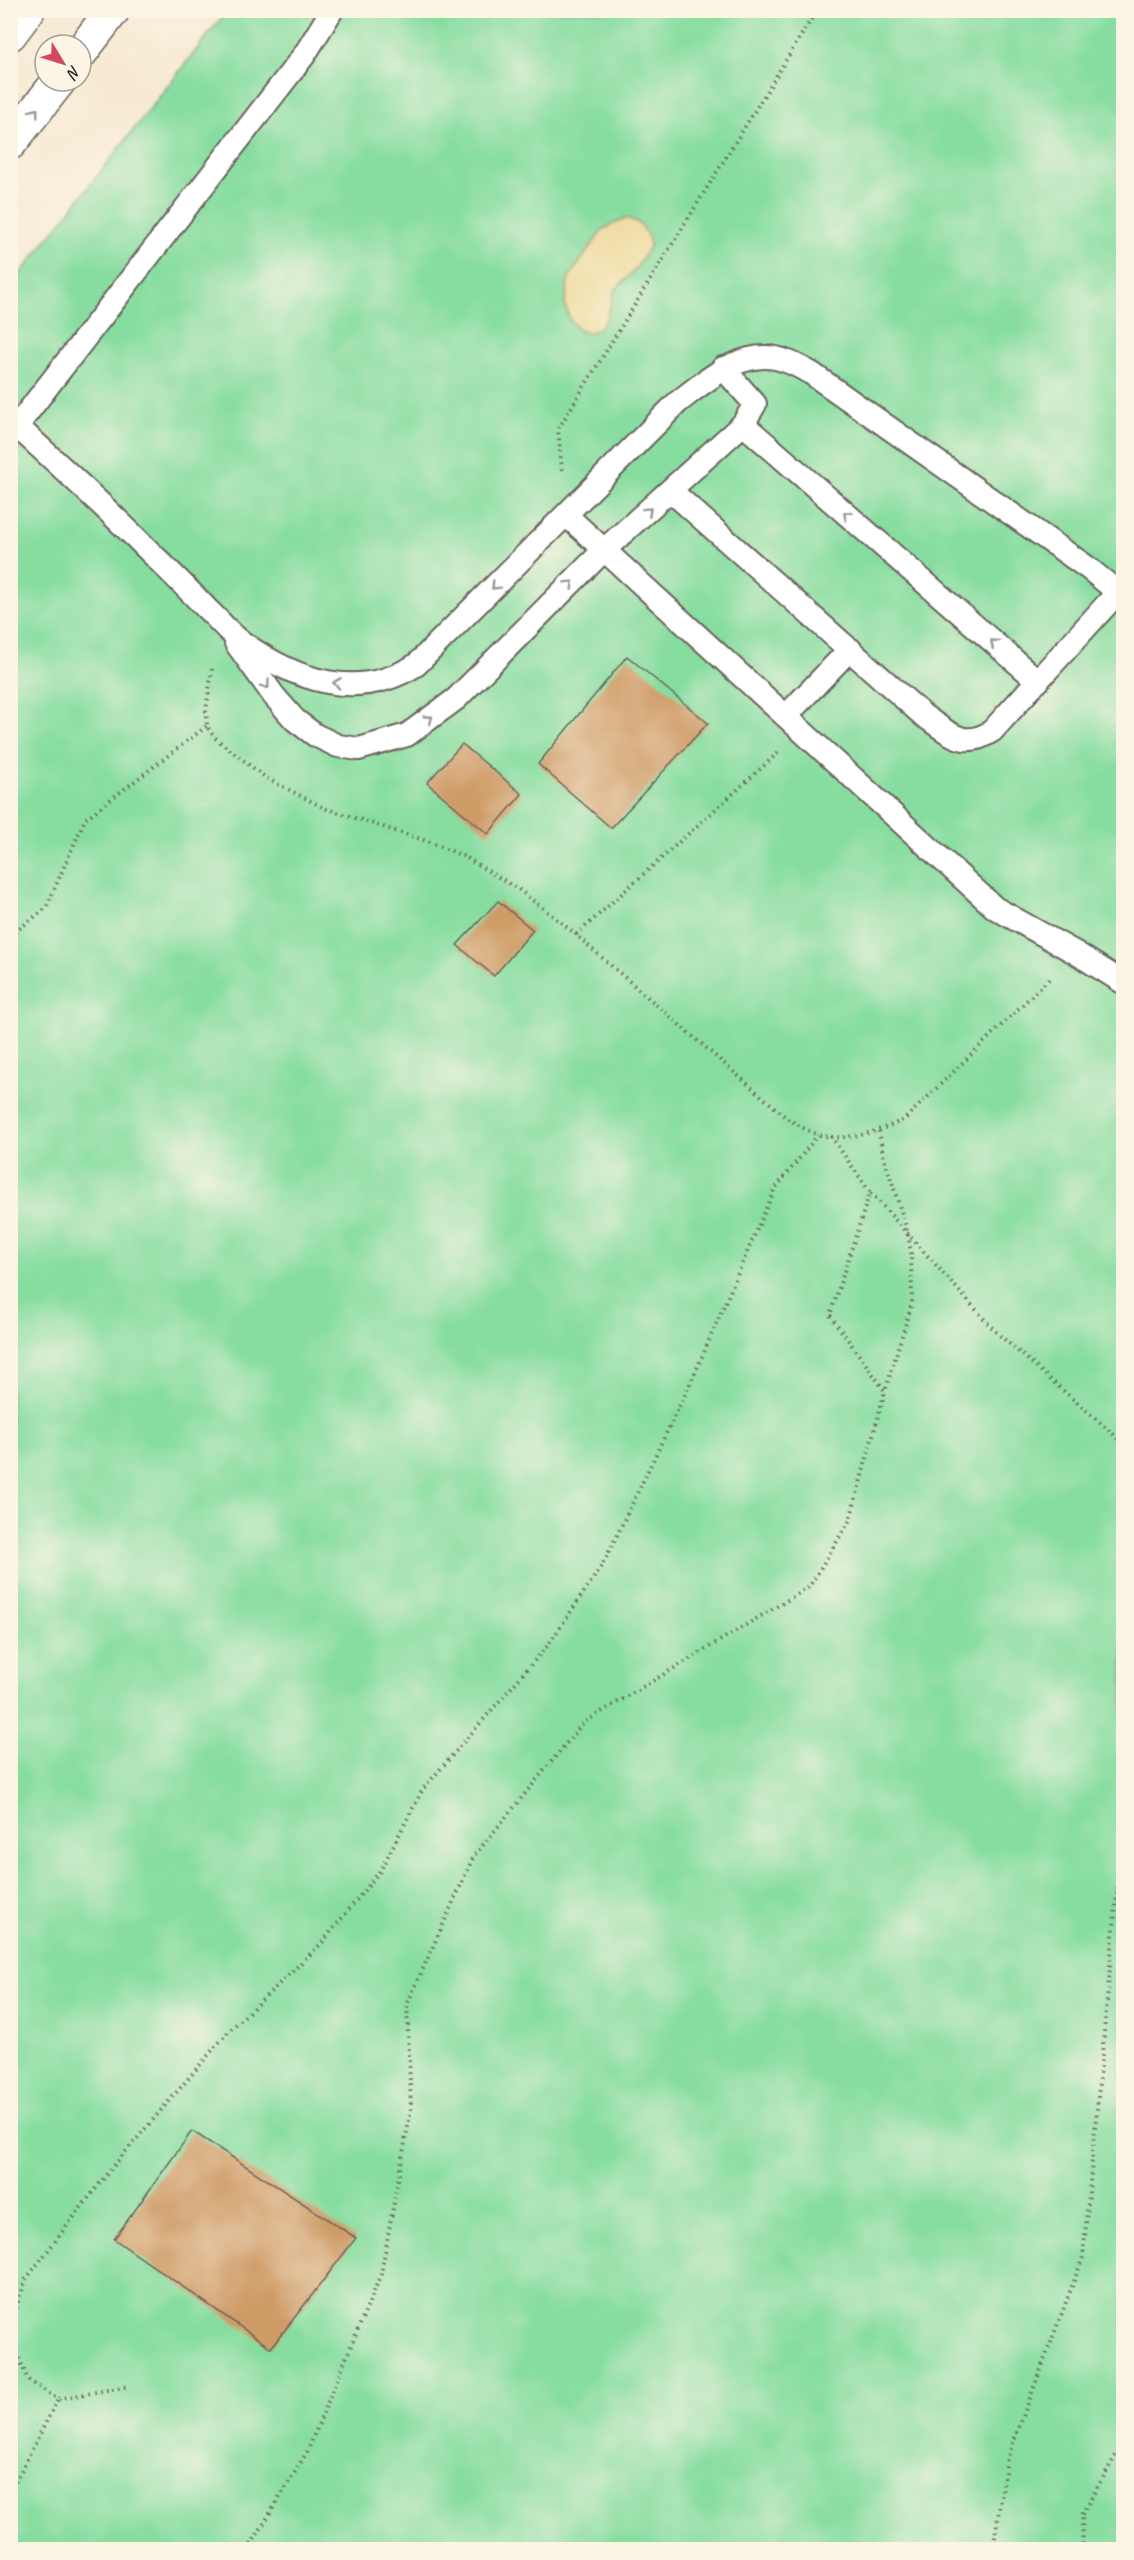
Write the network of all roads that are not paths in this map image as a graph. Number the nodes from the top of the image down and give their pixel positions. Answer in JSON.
{"nodes":[{"id":1,"x":28,"y":10,"type":"edge"},
{"id":2,"x":113,"y":10,"type":"edge"},
{"id":3,"x":332,"y":10,"type":"edge"},
{"id":4,"x":10,"y":34,"type":"edge"},
{"id":5,"x":93,"y":36,"type":"edge"},
{"id":6,"x":50,"y":93,"type":"edge"},
{"id":7,"x":10,"y":143,"type":"edge"},
{"id":8,"x":723,"y":368,"type":"junction"},
{"id":9,"x":743,"y":424,"type":"junction"},
{"id":10,"x":13,"y":427,"type":"edge"},
{"id":11,"x":671,"y":491,"type":"junction"},
{"id":12,"x":566,"y":515,"type":"junction"},
{"id":13,"x":604,"y":550,"type":"junction"},
{"id":14,"x":1121,"y":594,"type":"edge"},
{"id":15,"x":219,"y":620,"type":"junction"},
{"id":16,"x":850,"y":650,"type":"junction"},
{"id":17,"x":1038,"y":681,"type":"junction"},
{"id":18,"x":794,"y":724,"type":"junction"},
{"id":19,"x":1124,"y":983,"type":"edge"}],
"edges":[{"from":1,"to":4,"type":"highway"},
{"from":2,"to":5,"type":"highway"},
{"from":3,"to":10,"type":"lane"},
{"from":7,"to":6,"type":"highway","one_way":true},
{"from":8,"to":9,"type":"lane"},
{"from":8,"to":12,"type":"lane"},
{"from":8,"to":14,"type":"lane"},
{"from":9,"to":11,"type":"lane"},
{"from":17,"to":9,"type":"lane","one_way":true},
{"from":10,"to":15,"type":"lane"},
{"from":13,"to":11,"type":"lane","one_way":true},
{"from":11,"to":16,"type":"lane"},
{"from":12,"to":13,"type":"lane"},
{"from":12,"to":15,"type":"lane","one_way":true},
{"from":15,"to":13,"type":"lane","one_way":true},
{"from":13,"to":18,"type":"lane"},
{"from":14,"to":17,"type":"lane"},
{"from":16,"to":17,"type":"lane"},
{"from":16,"to":18,"type":"lane"},
{"from":18,"to":19,"type":"lane"}]}
